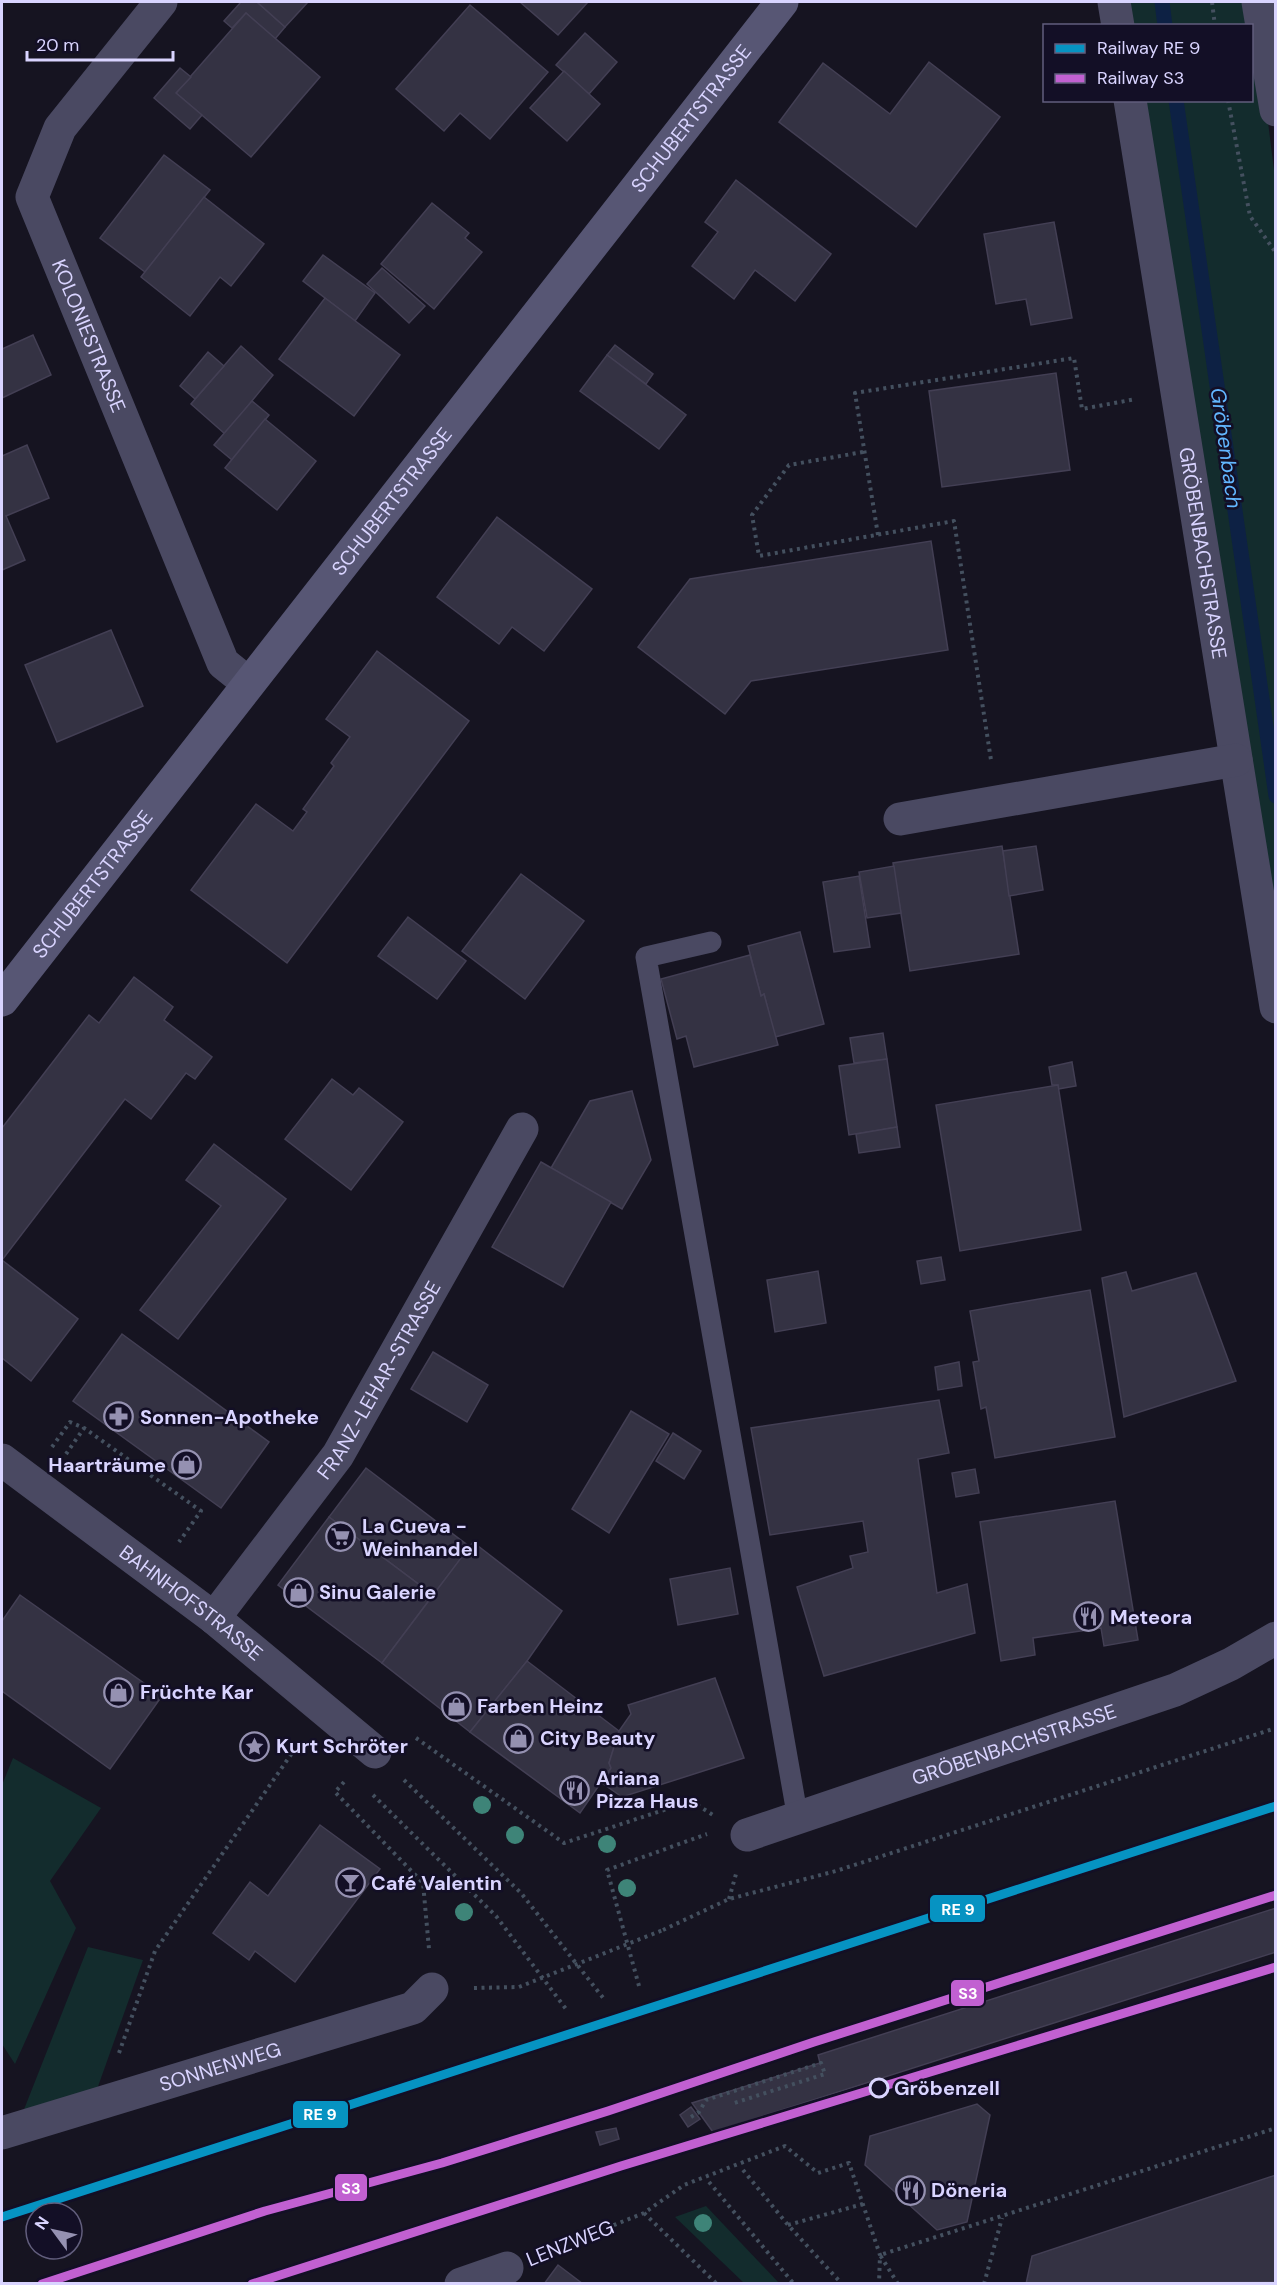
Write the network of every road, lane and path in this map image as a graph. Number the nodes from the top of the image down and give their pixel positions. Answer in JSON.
{"nodes":[{"id":1,"x":161,"y":2,"type":"edge"},
{"id":2,"x":782,"y":2,"type":"edge"},
{"id":3,"x":1114,"y":2,"type":"edge"},
{"id":4,"x":1212,"y":2,"type":"edge"},
{"id":5,"x":1258,"y":2,"type":"edge"},
{"id":6,"x":1118,"y":24,"type":"edge"},
{"id":7,"x":1215,"y":24,"type":"edge"},
{"id":8,"x":1130,"y":102,"type":"edge"},
{"id":9,"x":1228,"y":102,"type":"edge"},
{"id":10,"x":1275,"y":110,"type":"edge"},
{"id":11,"x":1275,"y":253,"type":"edge"},
{"id":12,"x":1177,"y":390,"type":"junction"},
{"id":13,"x":863,"y":452,"type":"junction"},
{"id":14,"x":878,"y":535,"type":"junction"},
{"id":15,"x":249,"y":683,"type":"junction"},
{"id":16,"x":1236,"y":760,"type":"junction"},
{"id":17,"x":998,"y":802,"type":"junction"},
{"id":18,"x":900,"y":819,"type":"dead end"},
{"id":19,"x":711,"y":942,"type":"dead end"},
{"id":20,"x":2,"y":1000,"type":"edge"},
{"id":21,"x":1275,"y":1006,"type":"edge"},
{"id":22,"x":522,"y":1129,"type":"dead end"},
{"id":23,"x":84,"y":1428,"type":"junction"},
{"id":24,"x":50,"y":1450,"type":"dead end"},
{"id":25,"x":2,"y":1460,"type":"edge"},
{"id":26,"x":63,"y":1460,"type":"dead end"},
{"id":27,"x":176,"y":1546,"type":"dead end"},
{"id":28,"x":214,"y":1618,"type":"junction"},
{"id":29,"x":1275,"y":1638,"type":"edge"},
{"id":30,"x":324,"y":1708,"type":"junction"},
{"id":31,"x":1275,"y":1728,"type":"edge"},
{"id":32,"x":375,"y":1752,"type":"junction"},
{"id":33,"x":373,"y":1795,"type":"dead end"},
{"id":34,"x":798,"y":1819,"type":"junction"},
{"id":35,"x":747,"y":1835,"type":"junction"},
{"id":36,"x":639,"y":1986,"type":"dead end"},
{"id":37,"x":519,"y":1987,"type":"dead end"},
{"id":38,"x":432,"y":1989,"type":"joint"},
{"id":39,"x":604,"y":1999,"type":"dead end"},
{"id":40,"x":566,"y":2009,"type":"dead end"},
{"id":41,"x":102,"y":2102,"type":"junction"},
{"id":42,"x":731,"y":2104,"type":"dead end"},
{"id":43,"x":691,"y":2117,"type":"dead end"},
{"id":44,"x":1275,"y":2128,"type":"edge"},
{"id":45,"x":2,"y":2133,"type":"edge"},
{"id":46,"x":743,"y":2170,"type":"dead end"},
{"id":47,"x":709,"y":2182,"type":"dead end"},
{"id":48,"x":863,"y":2204,"type":"junction"},
{"id":49,"x":644,"y":2213,"type":"junction"},
{"id":50,"x":1002,"y":2217,"type":"junction"},
{"id":51,"x":788,"y":2225,"type":"junction"},
{"id":52,"x":880,"y":2256,"type":"junction"},
{"id":53,"x":507,"y":2268,"type":"joint"},
{"id":54,"x":461,"y":2283,"type":"edge"},
{"id":55,"x":717,"y":2283,"type":"edge"},
{"id":56,"x":794,"y":2283,"type":"edge"},
{"id":57,"x":842,"y":2283,"type":"edge"},
{"id":58,"x":879,"y":2283,"type":"edge"},
{"id":59,"x":898,"y":2283,"type":"edge"},
{"id":60,"x":984,"y":2283,"type":"edge"}],
"edges":[{"from":1,"to":15,"type":"street","name":"KOLONIESTRASSE"},
{"from":2,"to":15,"type":"street","name":"SCHUBERTSTRASSE"},
{"from":3,"to":6,"type":"street"},
{"from":4,"to":7,"type":"path"},
{"from":5,"to":10,"type":"street"},
{"from":8,"to":12,"type":"street","name":"GRÖBENBACHSTRASSE"},
{"from":9,"to":11,"type":"path"},
{"from":12,"to":13,"type":"path"},
{"from":12,"to":16,"type":"street","name":"GRÖBENBACHSTRASSE"},
{"from":13,"to":14,"type":"path"},
{"from":13,"to":14,"type":"path"},
{"from":14,"to":17,"type":"path"},
{"from":15,"to":20,"type":"street","name":"SCHUBERTSTRASSE"},
{"from":16,"to":17,"type":"street"},
{"from":16,"to":21,"type":"street","name":"GRÖBENBACHSTRASSE"},
{"from":17,"to":18,"type":"street"},
{"from":19,"to":34,"type":"lane"},
{"from":22,"to":28,"type":"street","name":"FRANZ-LEHAR-STRASSE"},
{"from":23,"to":24,"type":"path"},
{"from":23,"to":26,"type":"path"},
{"from":23,"to":27,"type":"path"},
{"from":25,"to":28,"type":"street","name":"BAHNHOFSTRASSE"},
{"from":28,"to":30,"type":"street","name":"BAHNHOFSTRASSE"},
{"from":29,"to":34,"type":"street","name":"GRÖBENBACHSTRASSE"},
{"from":30,"to":32,"type":"street","name":"BAHNHOFSTRASSE"},
{"from":30,"to":41,"type":"path"},
{"from":31,"to":37,"type":"path","bridge":true},
{"from":32,"to":35,"type":"path"},
{"from":32,"to":38,"type":"path"},
{"from":32,"to":39,"type":"path"},
{"from":33,"to":40,"type":"path"},
{"from":34,"to":35,"type":"street","name":"GRÖBENBACHSTRASSE"},
{"from":35,"to":36,"type":"path"},
{"from":38,"to":41,"type":"street","name":"SONNENWEG"},
{"from":41,"to":45,"type":"street","name":"SONNENWEG"},
{"from":42,"to":43,"type":"path"},
{"from":44,"to":50,"type":"path"},
{"from":46,"to":51,"type":"path"},
{"from":47,"to":56,"type":"path"},
{"from":48,"to":49,"type":"path","name":"LENZWEG"},
{"from":48,"to":51,"type":"path"},
{"from":48,"to":52,"type":"path"},
{"from":49,"to":53,"type":"path","name":"LENZWEG"},
{"from":49,"to":55,"type":"path"},
{"from":50,"to":52,"type":"path"},
{"from":50,"to":60,"type":"path"},
{"from":51,"to":57,"type":"path"},
{"from":52,"to":58,"type":"path"},
{"from":52,"to":59,"type":"path"},
{"from":53,"to":54,"type":"street","name":"LENZWEG"}]}
